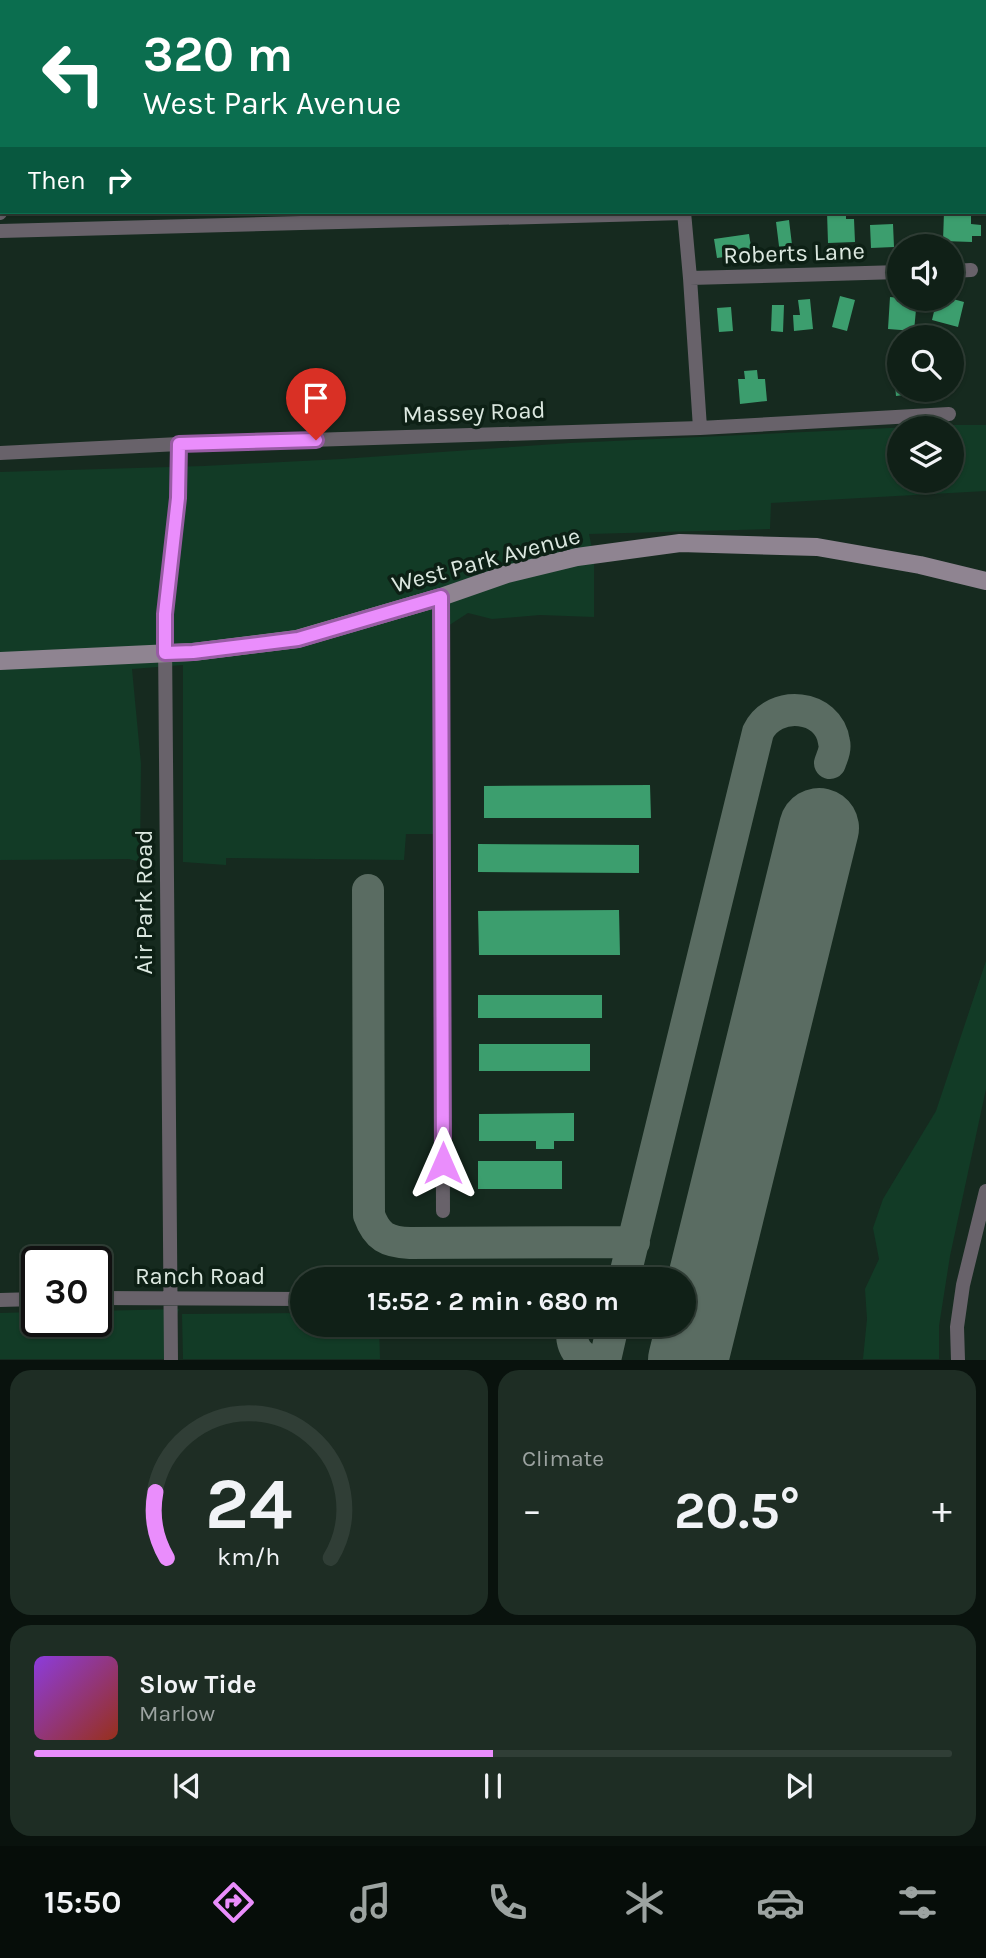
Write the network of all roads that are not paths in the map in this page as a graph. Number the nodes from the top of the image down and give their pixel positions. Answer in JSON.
{"nodes":[{"id":1,"x":612,"y":214,"type":"edge"},
{"id":2,"x":684,"y":214,"type":"edge"},
{"id":3,"x":0,"y":231,"type":"edge"},
{"id":4,"x":964,"y":270,"type":"edge"},
{"id":5,"x":971,"y":270,"type":"dead end"},
{"id":6,"x":887,"y":272,"type":"edge"},
{"id":7,"x":690,"y":278,"type":"junction"},
{"id":8,"x":949,"y":414,"type":"dead end"},
{"id":9,"x":700,"y":428,"type":"junction"},
{"id":10,"x":179,"y":444,"type":"junction"},
{"id":11,"x":0,"y":453,"type":"edge"},
{"id":12,"x":986,"y":581,"type":"edge"},
{"id":13,"x":441,"y":597,"type":"junction"},
{"id":14,"x":165,"y":653,"type":"junction"},
{"id":15,"x":0,"y":661,"type":"edge"},
{"id":16,"x":986,"y":1191,"type":"edge"},
{"id":17,"x":443,"y":1211,"type":"dead end"},
{"id":18,"x":170,"y":1297,"type":"junction"},
{"id":19,"x":112,"y":1298,"type":"edge"},
{"id":20,"x":21,"y":1299,"type":"edge"},
{"id":21,"x":290,"y":1299,"type":"edge"},
{"id":22,"x":0,"y":1300,"type":"edge"},
{"id":23,"x":171,"y":1360,"type":"edge"},
{"id":24,"x":958,"y":1360,"type":"edge"}],
"edges":[{"from":1,"to":3,"type":"street"},
{"from":2,"to":7,"type":"street"},
{"from":4,"to":5,"type":"street"},
{"from":6,"to":7,"type":"street","name":"Roberts Lane"},
{"from":7,"to":9,"type":"street"},
{"from":8,"to":9,"type":"street","name":"Massey Road"},
{"from":9,"to":10,"type":"street","name":"Massey Road"},
{"from":10,"to":11,"type":"street","name":"Massey Road"},
{"from":10,"to":14,"type":"street","name":"Air Park Road"},
{"from":12,"to":13,"type":"street","name":"West Park Avenue"},
{"from":13,"to":14,"type":"street","name":"West Park Avenue"},
{"from":13,"to":17,"type":"street"},
{"from":14,"to":15,"type":"street","name":"West Park Avenue"},
{"from":14,"to":18,"type":"street","name":"Air Park Road"},
{"from":16,"to":24,"type":"street"},
{"from":18,"to":19,"type":"street","name":"Ranch Road"},
{"from":18,"to":21,"type":"street","name":"Ranch Road"},
{"from":18,"to":23,"type":"street","name":"Air Park Road"},
{"from":20,"to":22,"type":"street"}]}
